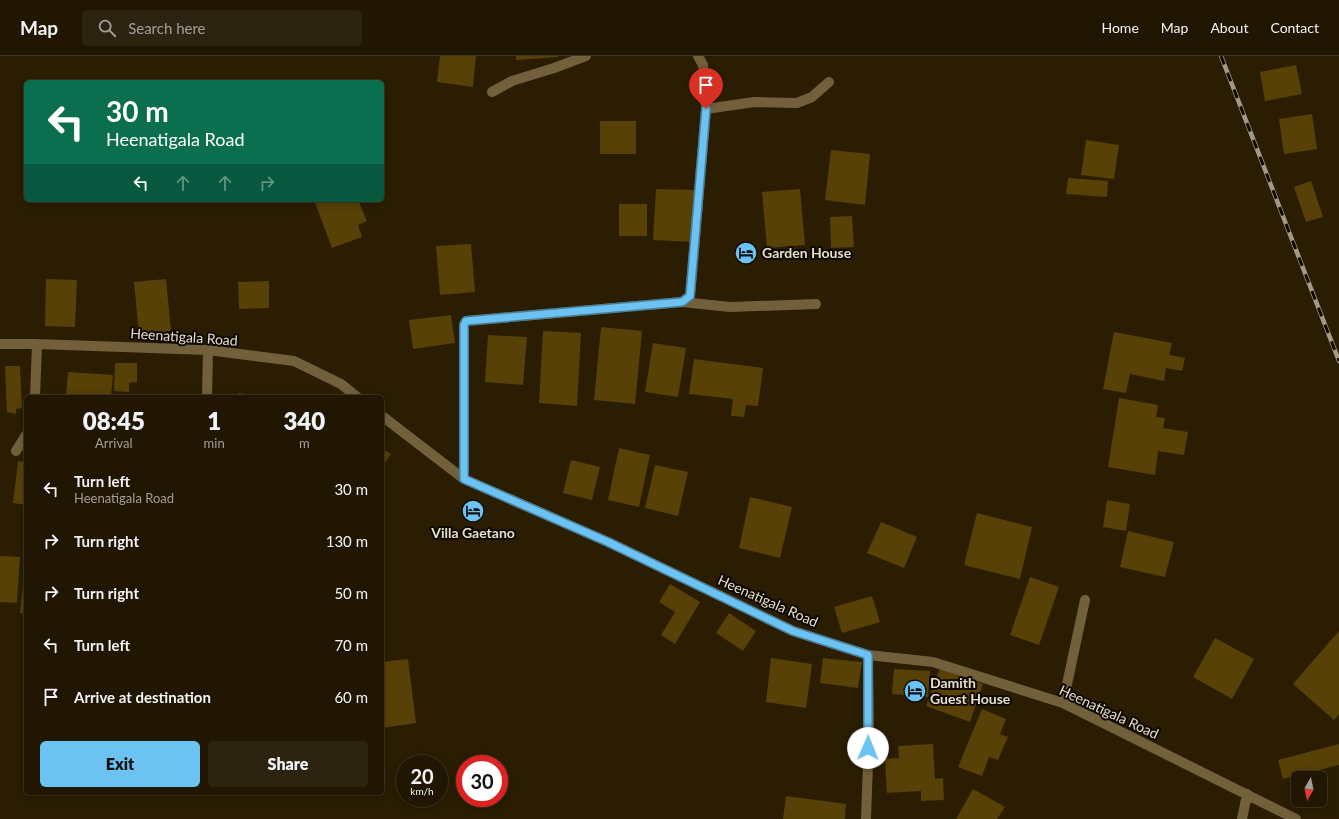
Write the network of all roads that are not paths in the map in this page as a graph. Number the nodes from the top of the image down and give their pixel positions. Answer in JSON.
{"nodes":[{"id":1,"x":586,"y":56,"type":"edge"},
{"id":2,"x":698,"y":56,"type":"edge"},
{"id":3,"x":829,"y":82,"type":"dead end"},
{"id":4,"x":492,"y":92,"type":"dead end"},
{"id":5,"x":706,"y":109,"type":"junction"},
{"id":6,"x":682,"y":302,"type":"junction"},
{"id":7,"x":816,"y":304,"type":"dead end"},
{"id":8,"x":0,"y":344,"type":"edge"},
{"id":9,"x":37,"y":344,"type":"junction"},
{"id":10,"x":208,"y":350,"type":"junction"},
{"id":11,"x":35,"y":395,"type":"edge"},
{"id":12,"x":207,"y":395,"type":"edge"},
{"id":13,"x":355,"y":395,"type":"edge"},
{"id":14,"x":384,"y":418,"type":"edge"},
{"id":15,"x":24,"y":438,"type":"edge"},
{"id":16,"x":16,"y":451,"type":"dead end"},
{"id":17,"x":464,"y":479,"type":"junction"},
{"id":18,"x":1085,"y":600,"type":"dead end"},
{"id":19,"x":868,"y":655,"type":"junction"},
{"id":20,"x":1063,"y":703,"type":"junction"},
{"id":21,"x":1247,"y":794,"type":"junction"},
{"id":22,"x":866,"y":819,"type":"edge"},
{"id":23,"x":1242,"y":819,"type":"edge"},
{"id":24,"x":1296,"y":819,"type":"edge"}],
"edges":[{"from":1,"to":4,"type":"street"},
{"from":2,"to":5,"type":"street"},
{"from":3,"to":5,"type":"street"},
{"from":5,"to":6,"type":"street"},
{"from":6,"to":7,"type":"street"},
{"from":6,"to":17,"type":"street"},
{"from":8,"to":9,"type":"street","name":"Heenatigala Road"},
{"from":9,"to":10,"type":"street","name":"Heenatigala Road"},
{"from":9,"to":11,"type":"street"},
{"from":10,"to":12,"type":"street"},
{"from":10,"to":13,"type":"street","name":"Heenatigala Road"},
{"from":14,"to":17,"type":"street","name":"Heenatigala Road"},
{"from":15,"to":16,"type":"street"},
{"from":17,"to":19,"type":"street","name":"Heenatigala Road"},
{"from":18,"to":20,"type":"street"},
{"from":19,"to":20,"type":"street","name":"Heenatigala Road"},
{"from":19,"to":22,"type":"street"},
{"from":20,"to":21,"type":"street","name":"Heenatigala Road"},
{"from":21,"to":23,"type":"street"},
{"from":21,"to":24,"type":"street","name":"Heenatigala Road"}]}
